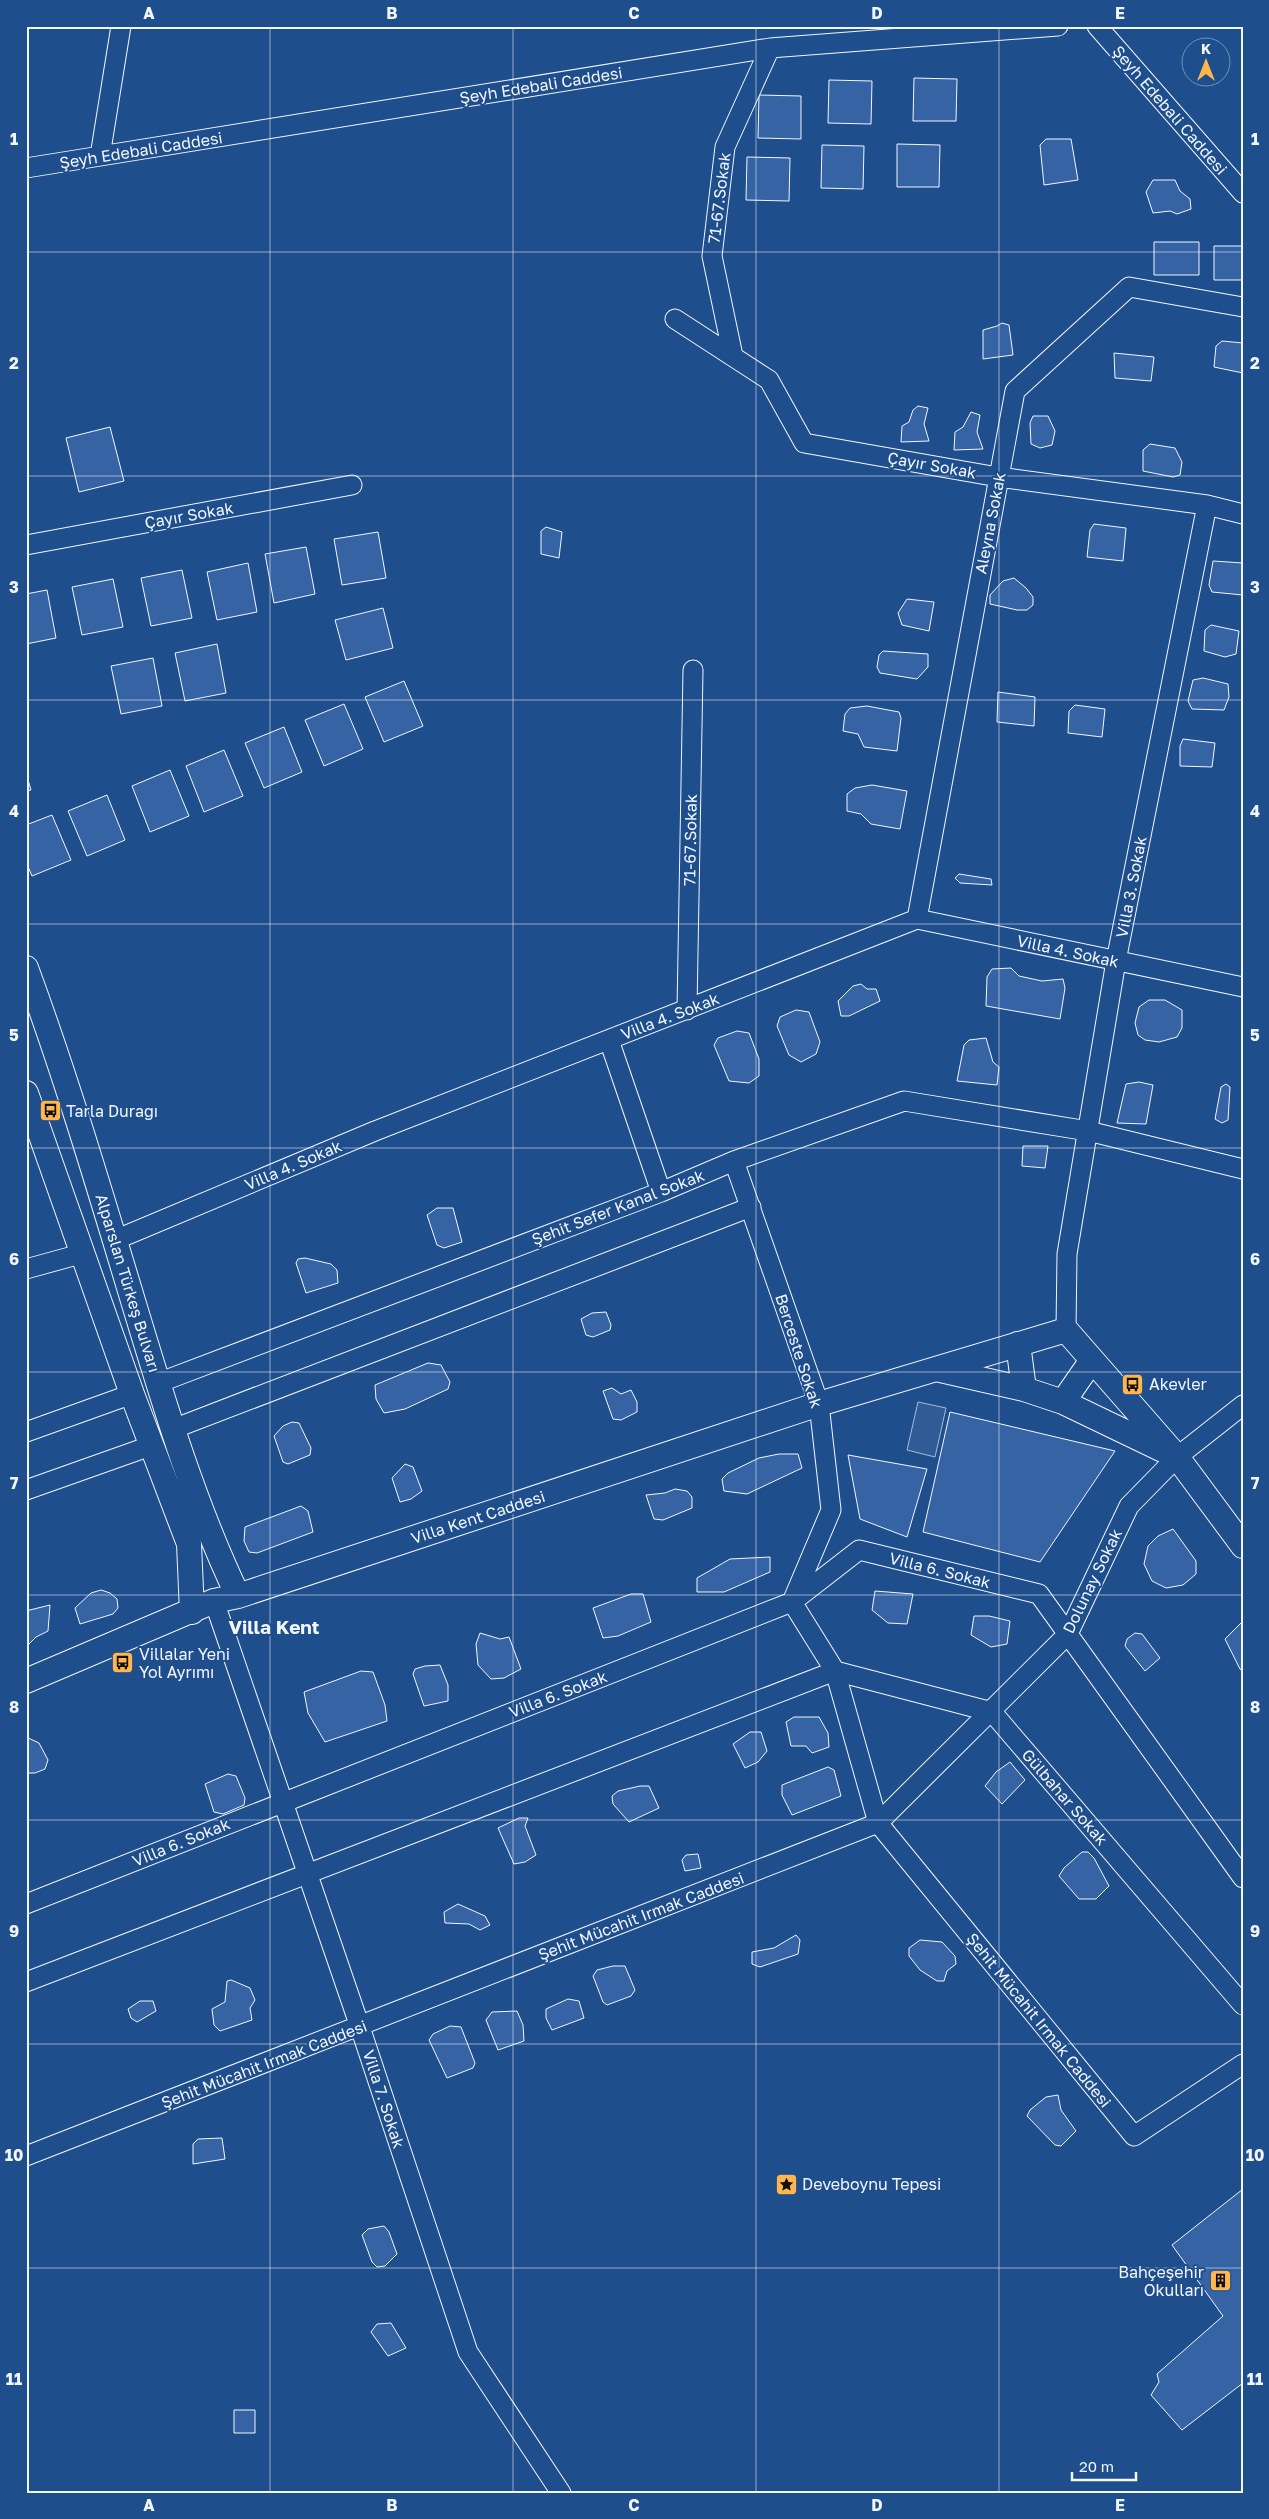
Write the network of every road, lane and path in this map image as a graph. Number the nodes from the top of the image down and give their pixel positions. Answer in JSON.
{"nodes":[{"id":1,"x":121,"y":26,"type":"edge"},
{"id":2,"x":1058,"y":26,"type":"edge"},
{"id":3,"x":1097,"y":26,"type":"edge"},
{"id":4,"x":770,"y":48,"type":"junction"},
{"id":5,"x":100,"y":156,"type":"junction"},
{"id":6,"x":26,"y":168,"type":"edge"},
{"id":7,"x":1243,"y":193,"type":"edge"},
{"id":8,"x":1243,"y":307,"type":"edge"},
{"id":9,"x":675,"y":319,"type":"dead end"},
{"id":10,"x":733,"y":356,"type":"junction"},
{"id":11,"x":998,"y":476,"type":"junction"},
{"id":12,"x":352,"y":485,"type":"dead end"},
{"id":13,"x":1207,"y":506,"type":"junction"},
{"id":14,"x":1243,"y":514,"type":"edge"},
{"id":15,"x":26,"y":545,"type":"edge"},
{"id":16,"x":693,"y":670,"type":"dead end"},
{"id":17,"x":917,"y":919,"type":"junction"},
{"id":18,"x":1116,"y":961,"type":"junction"},
{"id":19,"x":26,"y":968,"type":"edge"},
{"id":20,"x":1243,"y":987,"type":"edge"},
{"id":21,"x":687,"y":1010,"type":"junction"},
{"id":22,"x":609,"y":1040,"type":"junction"},
{"id":23,"x":26,"y":1093,"type":"edge"},
{"id":24,"x":1088,"y":1131,"type":"junction"},
{"id":25,"x":734,"y":1161,"type":"junction"},
{"id":26,"x":1243,"y":1169,"type":"edge"},
{"id":27,"x":662,"y":1192,"type":"junction"},
{"id":28,"x":751,"y":1207,"type":"junction"},
{"id":29,"x":115,"y":1240,"type":"junction"},
{"id":30,"x":84,"y":1252,"type":"junction"},
{"id":31,"x":26,"y":1269,"type":"edge"},
{"id":32,"x":1066,"y":1330,"type":"junction"},
{"id":33,"x":1018,"y":1344,"type":"junction"},
{"id":34,"x":1092,"y":1360,"type":"junction"},
{"id":35,"x":935,"y":1369,"type":"junction"},
{"id":36,"x":158,"y":1383,"type":"junction"},
{"id":37,"x":1024,"y":1389,"type":"junction"},
{"id":38,"x":132,"y":1394,"type":"junction"},
{"id":39,"x":1063,"y":1402,"type":"junction"},
{"id":40,"x":819,"y":1404,"type":"junction"},
{"id":41,"x":1243,"y":1405,"type":"edge"},
{"id":42,"x":173,"y":1429,"type":"junction"},
{"id":43,"x":26,"y":1432,"type":"edge"},
{"id":44,"x":152,"y":1445,"type":"junction"},
{"id":45,"x":1177,"y":1457,"type":"junction"},
{"id":46,"x":26,"y":1490,"type":"edge"},
{"id":47,"x":1243,"y":1546,"type":"edge"},
{"id":48,"x":238,"y":1596,"type":"junction"},
{"id":49,"x":214,"y":1601,"type":"junction"},
{"id":50,"x":792,"y":1602,"type":"junction"},
{"id":51,"x":192,"y":1612,"type":"junction"},
{"id":52,"x":1068,"y":1634,"type":"junction"},
{"id":53,"x":835,"y":1671,"type":"junction"},
{"id":54,"x":26,"y":1681,"type":"edge"},
{"id":55,"x":992,"y":1712,"type":"junction"},
{"id":56,"x":282,"y":1802,"type":"junction"},
{"id":57,"x":878,"y":1823,"type":"junction"},
{"id":58,"x":306,"y":1873,"type":"junction"},
{"id":59,"x":1243,"y":1878,"type":"edge"},
{"id":60,"x":26,"y":1904,"type":"edge"},
{"id":61,"x":26,"y":1982,"type":"edge"},
{"id":62,"x":1243,"y":2005,"type":"edge"},
{"id":63,"x":360,"y":2027,"type":"junction"},
{"id":64,"x":1243,"y":2064,"type":"edge"},
{"id":65,"x":26,"y":2156,"type":"edge"},
{"id":66,"x":561,"y":2493,"type":"edge"}],
"edges":[{"from":1,"to":5,"type":"street"},
{"from":2,"to":4,"type":"street","name":"Şeyh Edebali Caddesi"},
{"from":3,"to":7,"type":"street","name":"Şeyh Edebali Caddesi"},
{"from":4,"to":5,"type":"street","name":"Şeyh Edebali Caddesi"},
{"from":4,"to":10,"type":"street","name":"71-67.Sokak"},
{"from":5,"to":6,"type":"street","name":"Şeyh Edebali Caddesi"},
{"from":8,"to":11,"type":"street","name":"Aleyna Sokak"},
{"from":9,"to":10,"type":"street","name":"Çayır Sokak"},
{"from":10,"to":11,"type":"street","name":"Çayır Sokak"},
{"from":11,"to":13,"type":"street","name":"Çayır Sokak"},
{"from":11,"to":17,"type":"street","name":"Aleyna Sokak"},
{"from":12,"to":15,"type":"street","name":"Çayır Sokak"},
{"from":13,"to":14,"type":"street","name":"Çayır Sokak"},
{"from":13,"to":18,"type":"street","name":"Villa 3. Sokak"},
{"from":16,"to":21,"type":"street","name":"71-67.Sokak"},
{"from":17,"to":18,"type":"street","name":"Villa 4. Sokak"},
{"from":17,"to":21,"type":"street","name":"Villa 4. Sokak"},
{"from":18,"to":20,"type":"street","name":"Villa 4. Sokak"},
{"from":18,"to":24,"type":"street","name":"Villa 3. Sokak"},
{"from":19,"to":29,"type":"street","name":"Alparslan Türkeş Bulvarı"},
{"from":21,"to":22,"type":"street","name":"Villa 4. Sokak"},
{"from":22,"to":27,"type":"street"},
{"from":22,"to":29,"type":"street","name":"Villa 4. Sokak"},
{"from":23,"to":30,"type":"street","name":"Alparslan Türkeş Bulvarı"},
{"from":24,"to":25,"type":"street","name":"Şehit Sefer Kanal Sokak"},
{"from":24,"to":26,"type":"street","name":"Şehit Sefer Kanal Sokak"},
{"from":24,"to":32,"type":"street","name":"Villa 3. Sokak"},
{"from":25,"to":27,"type":"street","name":"Şehit Sefer Kanal Sokak"},
{"from":25,"to":28,"type":"street","name":"Berceste Sokak"},
{"from":27,"to":36,"type":"street","name":"Şehit Sefer Kanal Sokak"},
{"from":28,"to":40,"type":"street","name":"Berceste Sokak"},
{"from":28,"to":42,"type":"street"},
{"from":29,"to":36,"type":"street","name":"Alparslan Türkeş Bulvarı"},
{"from":30,"to":31,"type":"street"},
{"from":30,"to":38,"type":"street","name":"Alparslan Türkeş Bulvarı"},
{"from":32,"to":33,"type":"street","name":"Villa Kent Caddesi"},
{"from":32,"to":34,"type":"street","name":"Villa Kent Caddesi"},
{"from":33,"to":35,"type":"street","name":"Villa Kent Caddesi"},
{"from":33,"to":37,"type":"street"},
{"from":34,"to":39,"type":"street"},
{"from":34,"to":45,"type":"street","name":"Villa Kent Caddesi"},
{"from":35,"to":37,"type":"street","name":"Villa Kent Caddesi"},
{"from":35,"to":40,"type":"street","name":"Villa Kent Caddesi"},
{"from":36,"to":42,"type":"street","name":"Alparslan Türkeş Bulvarı"},
{"from":37,"to":39,"type":"street","name":"Villa Kent Caddesi"},
{"from":38,"to":43,"type":"street"},
{"from":38,"to":44,"type":"street","name":"Alparslan Türkeş Bulvarı"},
{"from":39,"to":45,"type":"street","name":"Villa Kent Caddesi"},
{"from":40,"to":48,"type":"street","name":"Villa Kent Caddesi"},
{"from":40,"to":50,"type":"street","name":"Berceste Sokak"},
{"from":41,"to":45,"type":"street","name":"Dolunay Sokak"},
{"from":42,"to":48,"type":"street","name":"Alparslan Türkeş Bulvarı"},
{"from":44,"to":46,"type":"street"},
{"from":44,"to":51,"type":"street","name":"Alparslan Türkeş Bulvarı"},
{"from":45,"to":47,"type":"street","name":"Villa Kent Caddesi"},
{"from":45,"to":52,"type":"street","name":"Dolunay Sokak"},
{"from":48,"to":49,"type":"street","name":"Villa Kent Caddesi"},
{"from":49,"to":51,"type":"street","name":"Villa Kent Caddesi"},
{"from":49,"to":56,"type":"street","name":"Villa 7. Sokak"},
{"from":50,"to":52,"type":"street","name":"Villa 6. Sokak"},
{"from":50,"to":53,"type":"street"},
{"from":50,"to":56,"type":"street","name":"Villa 6. Sokak"},
{"from":51,"to":54,"type":"street","name":"Villa Kent Caddesi"},
{"from":52,"to":55,"type":"street","name":"Dolunay Sokak"},
{"from":52,"to":59,"type":"street"},
{"from":53,"to":55,"type":"street"},
{"from":53,"to":57,"type":"street"},
{"from":53,"to":58,"type":"street"},
{"from":55,"to":57,"type":"street","name":"Dolunay Sokak"},
{"from":55,"to":62,"type":"street","name":"Gülbahar Sokak"},
{"from":56,"to":58,"type":"street","name":"Villa 7. Sokak"},
{"from":56,"to":60,"type":"street","name":"Villa 6. Sokak"},
{"from":57,"to":63,"type":"street","name":"Şehit Mücahit Irmak Caddesi"},
{"from":57,"to":64,"type":"street","name":"Şehit Mücahit Irmak Caddesi"},
{"from":58,"to":61,"type":"street"},
{"from":58,"to":63,"type":"street","name":"Villa 7. Sokak"},
{"from":63,"to":65,"type":"street","name":"Şehit Mücahit Irmak Caddesi"},
{"from":63,"to":66,"type":"street","name":"Villa 7. Sokak"}]}
